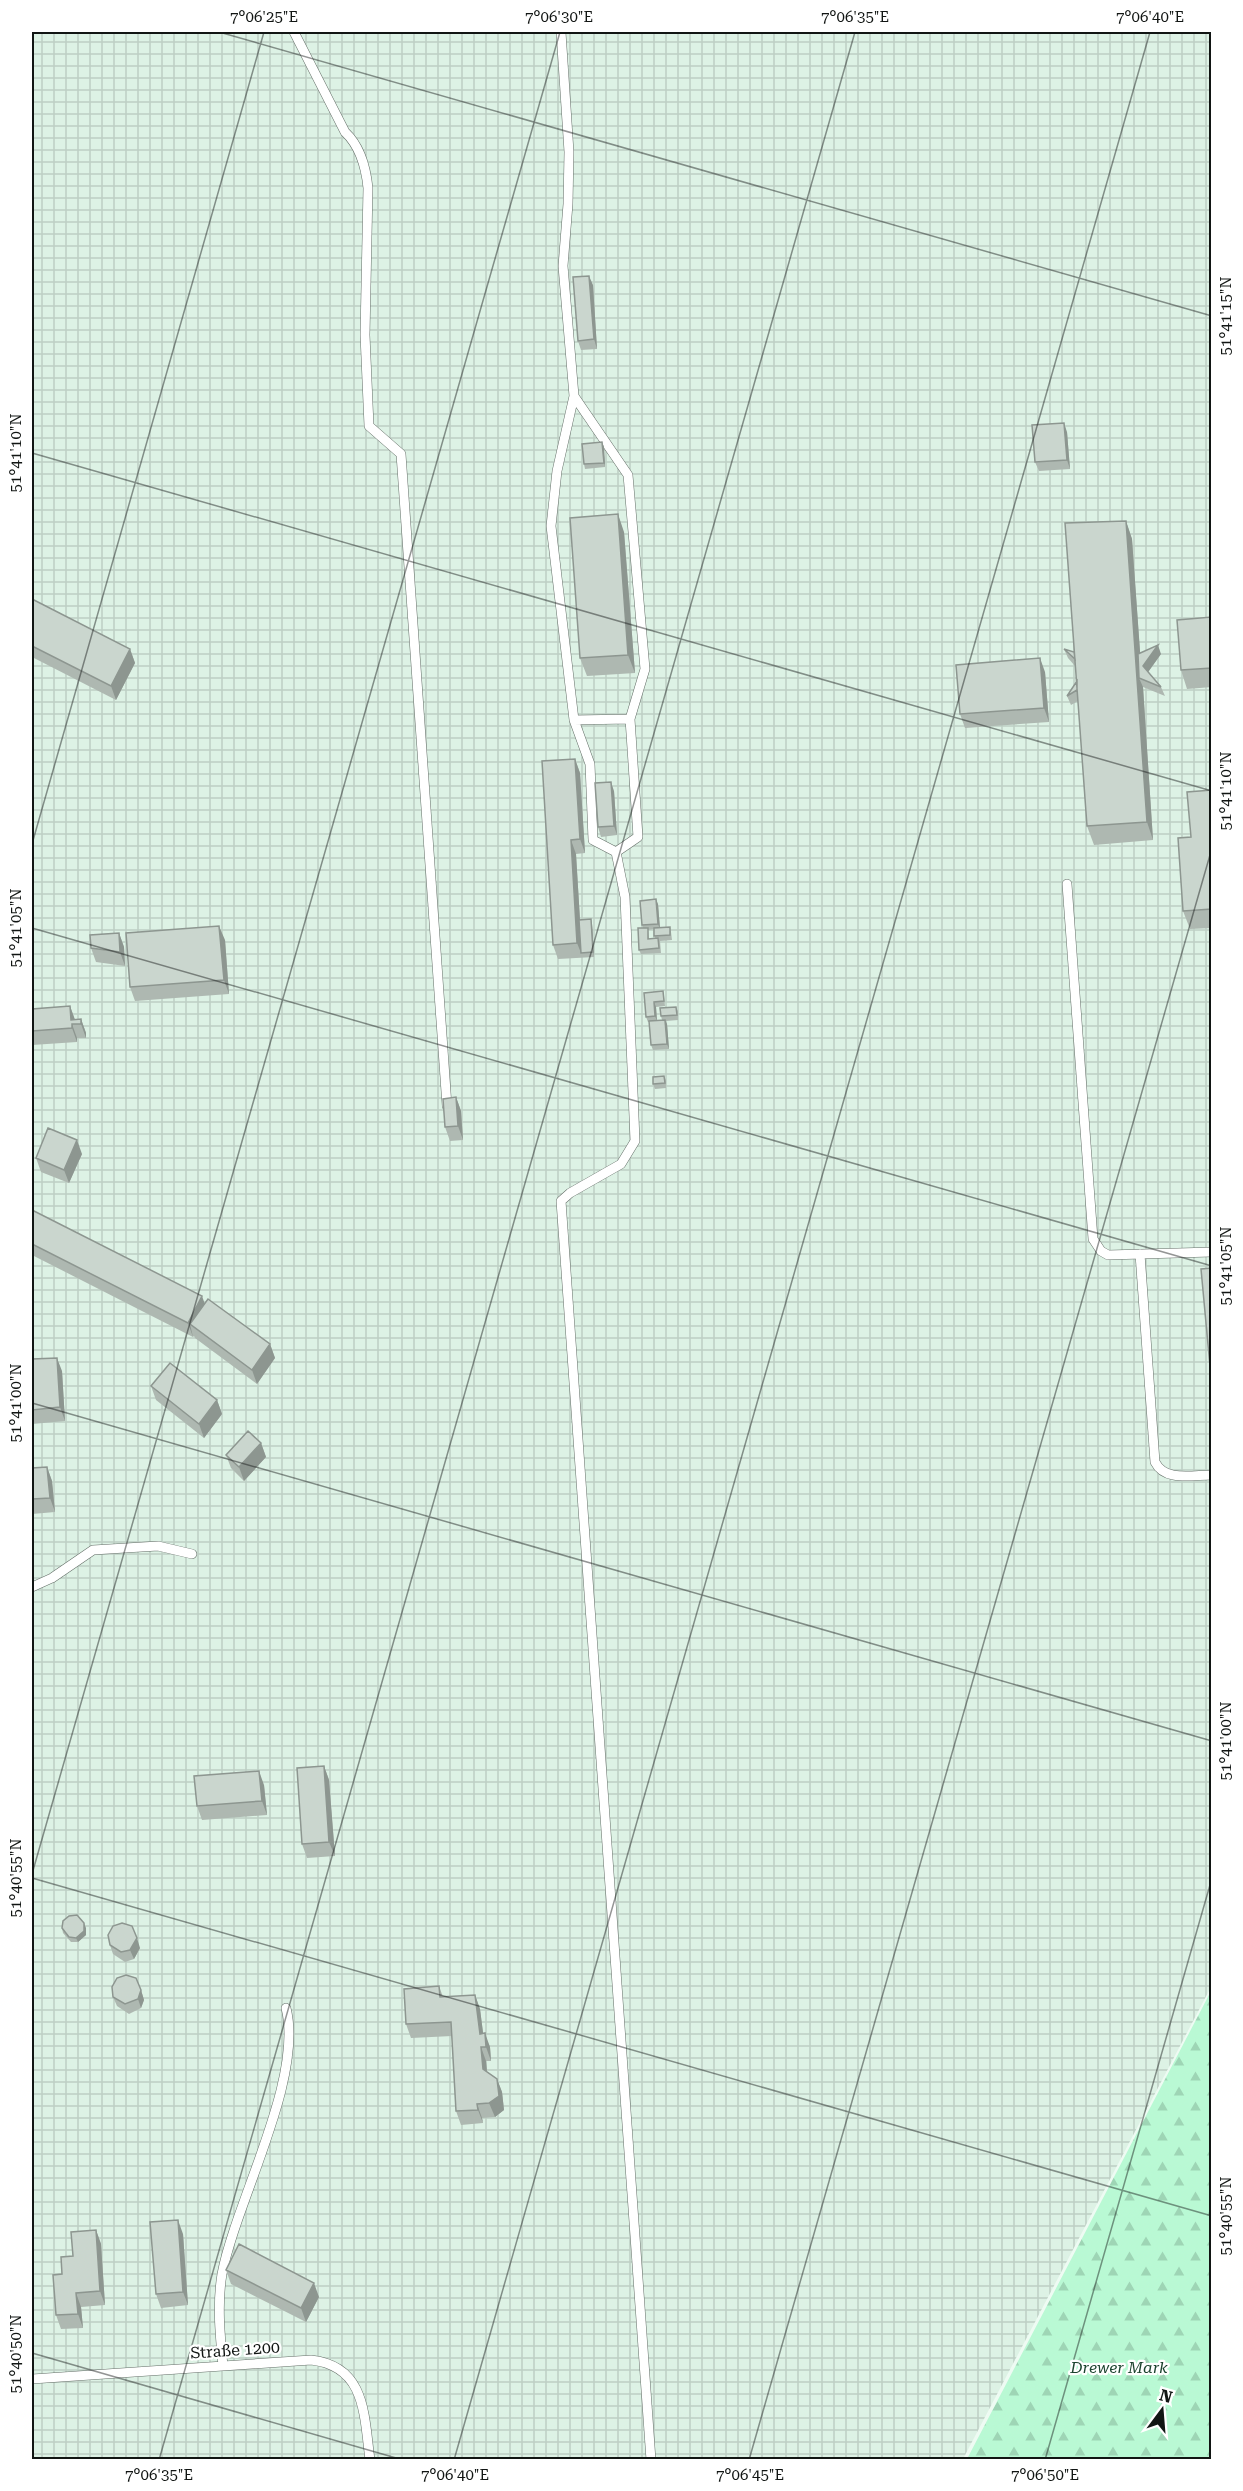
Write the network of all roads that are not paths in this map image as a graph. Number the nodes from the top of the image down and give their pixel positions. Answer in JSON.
{"nodes":[{"id":1,"x":294,"y":32,"type":"edge"},
{"id":2,"x":561,"y":32,"type":"edge"},
{"id":3,"x":574,"y":396,"type":"junction"},
{"id":4,"x":630,"y":718,"type":"junction"},
{"id":5,"x":574,"y":720,"type":"junction"},
{"id":6,"x":616,"y":852,"type":"junction"},
{"id":7,"x":1067,"y":884,"type":"dead end"},
{"id":8,"x":447,"y":1106,"type":"edge"},
{"id":9,"x":1212,"y":1252,"type":"edge"},
{"id":10,"x":1140,"y":1254,"type":"junction"},
{"id":11,"x":1212,"y":1474,"type":"edge"},
{"id":12,"x":192,"y":1554,"type":"dead end"},
{"id":13,"x":32,"y":1587,"type":"edge"},
{"id":14,"x":286,"y":2008,"type":"dead end"},
{"id":15,"x":223,"y":2366,"type":"junction"},
{"id":16,"x":32,"y":2379,"type":"edge"},
{"id":17,"x":370,"y":2460,"type":"edge"},
{"id":18,"x":651,"y":2460,"type":"edge"}],
"edges":[{"from":1,"to":8,"type":"lane"},
{"from":2,"to":3,"type":"lane"},
{"from":3,"to":4,"type":"lane"},
{"from":3,"to":5,"type":"lane"},
{"from":4,"to":5,"type":"lane"},
{"from":4,"to":6,"type":"lane"},
{"from":5,"to":6,"type":"lane"},
{"from":6,"to":18,"type":"lane"},
{"from":7,"to":10,"type":"lane"},
{"from":9,"to":10,"type":"lane"},
{"from":10,"to":11,"type":"lane"},
{"from":12,"to":13,"type":"lane"},
{"from":14,"to":15,"type":"lane"},
{"from":15,"to":16,"type":"lane","name":"Straße 1200"},
{"from":15,"to":17,"type":"lane","name":"Straße 1200"}]}
